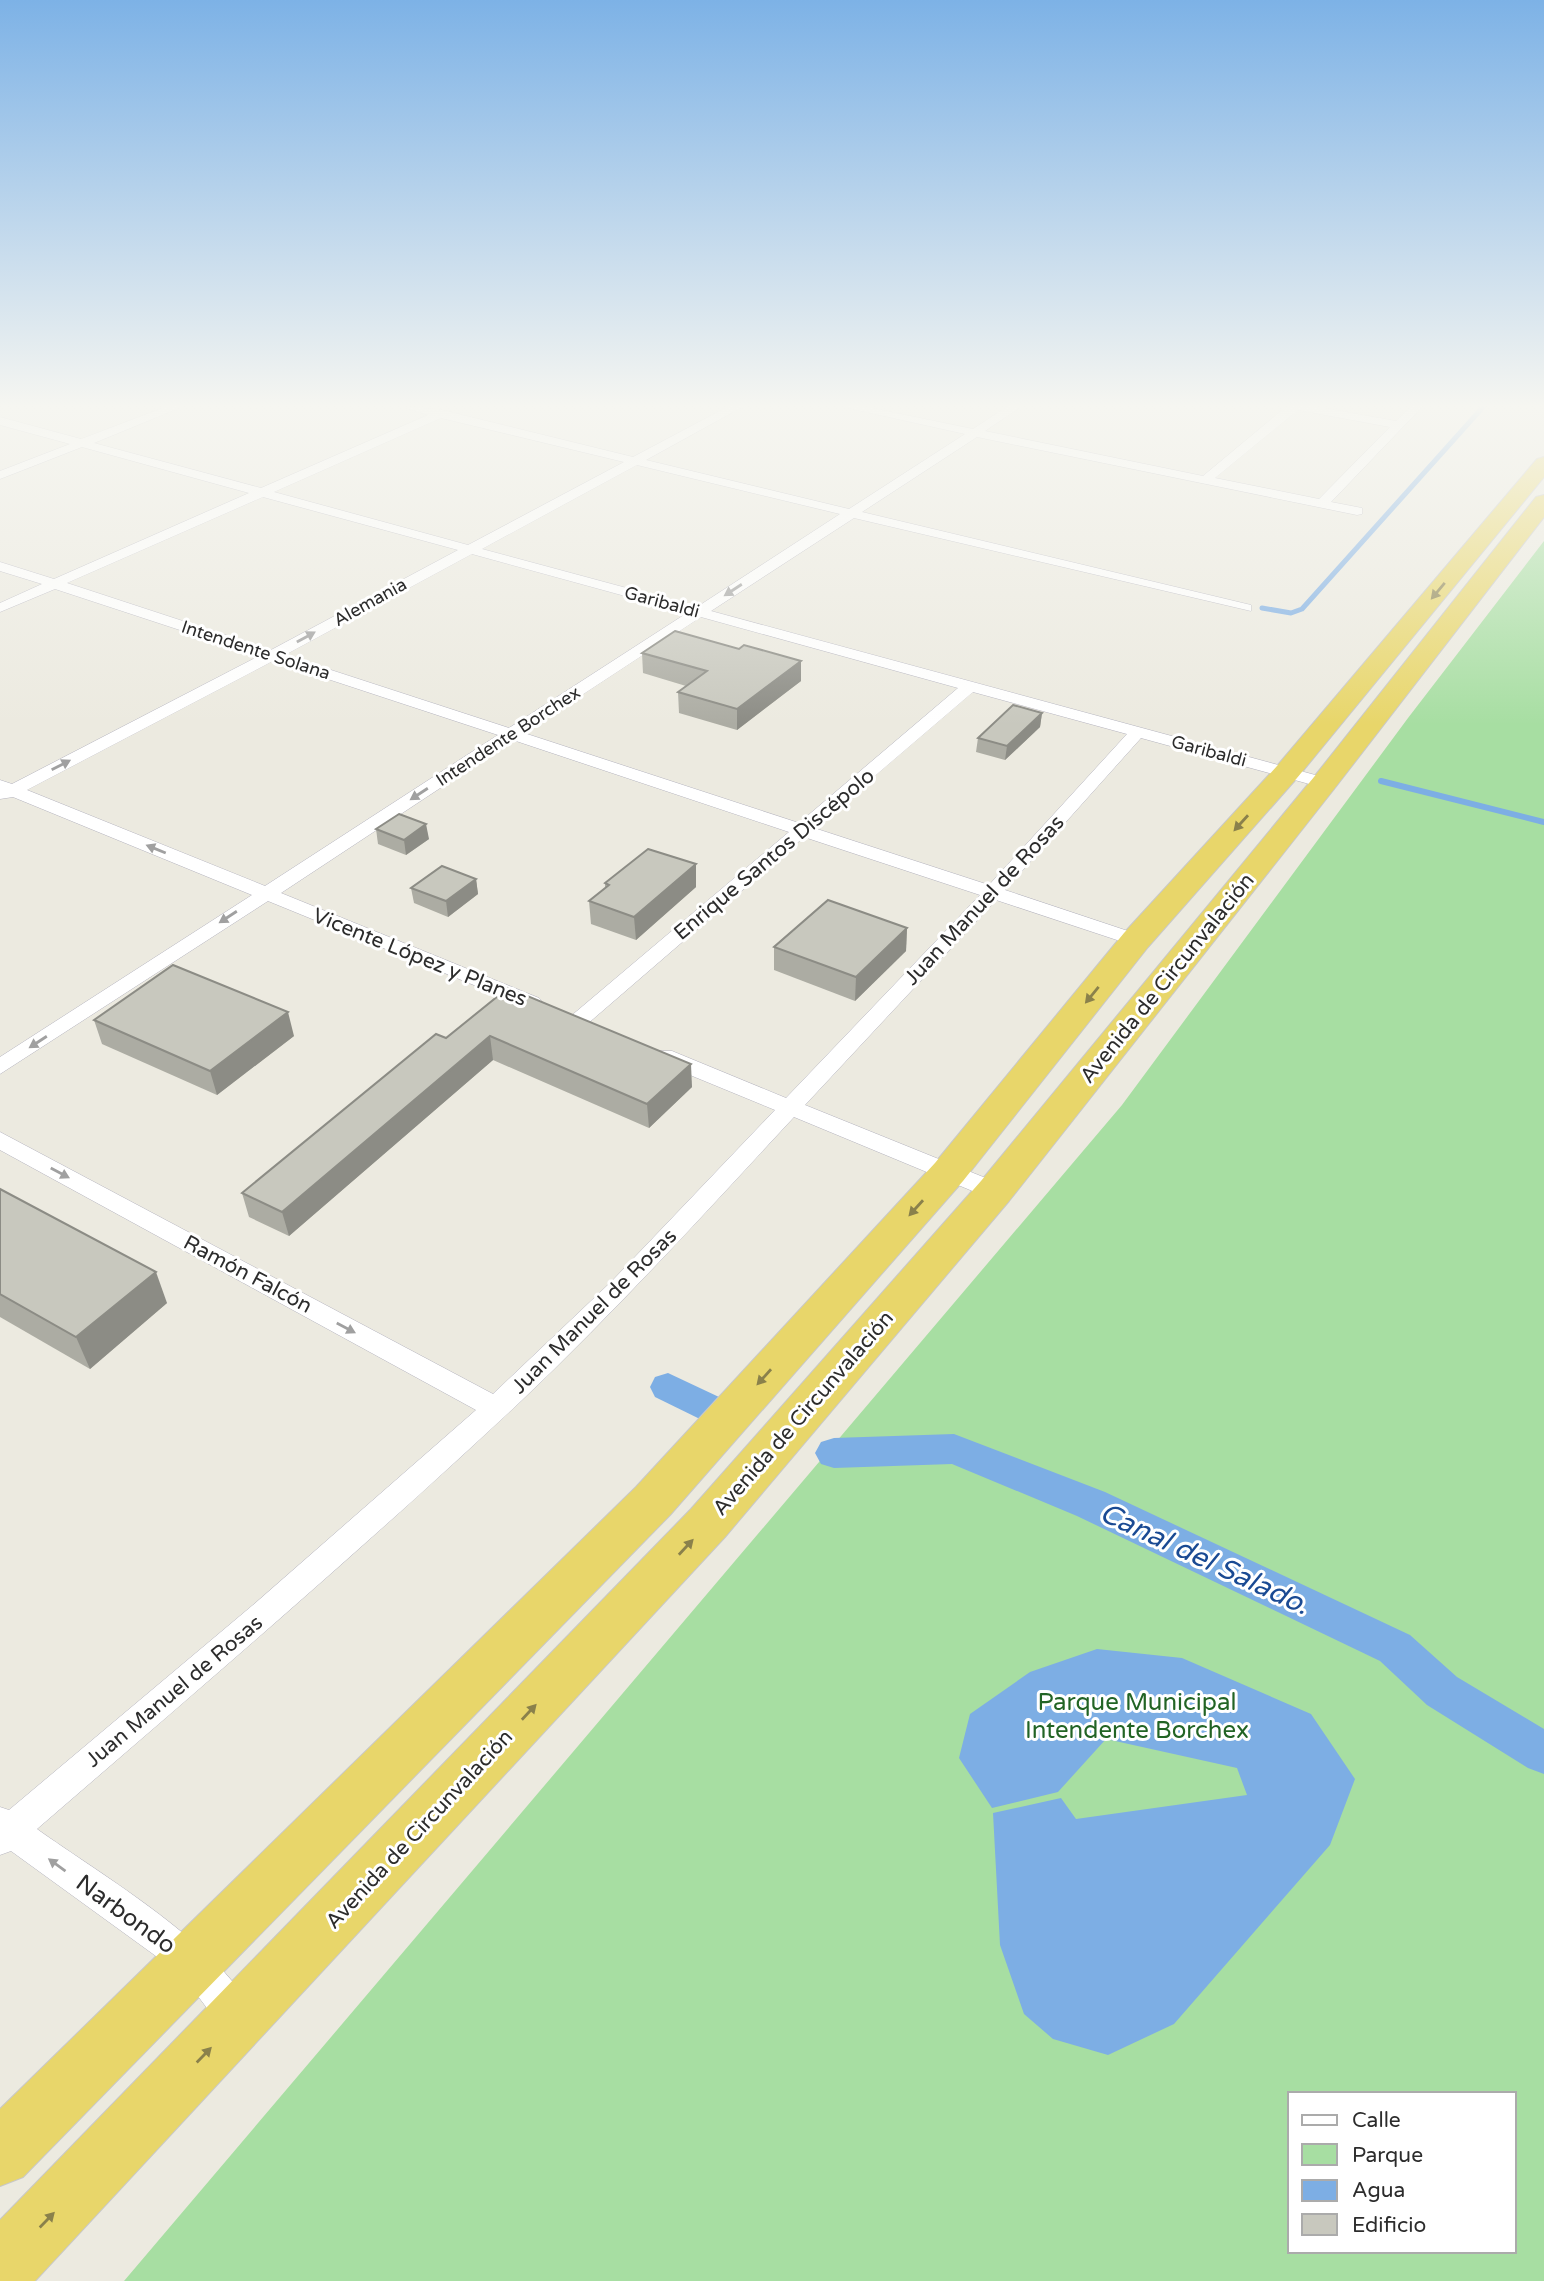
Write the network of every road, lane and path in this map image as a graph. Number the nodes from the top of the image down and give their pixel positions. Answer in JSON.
{"nodes":[{"id":1,"x":217,"y":512,"type":"edge"},
{"id":2,"x":333,"y":512,"type":"edge"},
{"id":3,"x":536,"y":512,"type":"edge"},
{"id":4,"x":1506,"y":512,"type":"edge"},
{"id":5,"x":1535,"y":512,"type":"edge"},
{"id":6,"x":855,"y":513,"type":"joint"},
{"id":7,"x":467,"y":549,"type":"junction"},
{"id":8,"x":0,"y":566,"type":"edge"},
{"id":9,"x":55,"y":584,"type":"junction"},
{"id":10,"x":0,"y":608,"type":"edge"},
{"id":11,"x":1246,"y":608,"type":"dead end"},
{"id":12,"x":699,"y":612,"type":"junction"},
{"id":13,"x":271,"y":656,"type":"junction"},
{"id":14,"x":970,"y":686,"type":"junction"},
{"id":15,"x":1138,"y":732,"type":"junction"},
{"id":16,"x":512,"y":733,"type":"junction"},
{"id":17,"x":1305,"y":778,"type":"junction"},
{"id":18,"x":4,"y":790,"type":"edge"},
{"id":19,"x":801,"y":831,"type":"junction"},
{"id":20,"x":992,"y":893,"type":"junction"},
{"id":21,"x":264,"y":894,"type":"junction"},
{"id":22,"x":1136,"y":940,"type":"junction"},
{"id":23,"x":578,"y":1021,"type":"junction"},
{"id":24,"x":603,"y":1031,"type":"edge"},
{"id":25,"x":640,"y":1046,"type":"edge"},
{"id":26,"x":0,"y":1067,"type":"edge"},
{"id":27,"x":789,"y":1107,"type":"junction"},
{"id":28,"x":0,"y":1140,"type":"edge"},
{"id":29,"x":948,"y":1172,"type":"junction"},
{"id":30,"x":995,"y":1191,"type":"junction"},
{"id":31,"x":496,"y":1409,"type":"junction"},
{"id":32,"x":3,"y":1831,"type":"edge"},
{"id":33,"x":194,"y":1963,"type":"junction"},
{"id":34,"x":239,"y":2019,"type":"junction"},
{"id":35,"x":0,"y":2154,"type":"edge"},
{"id":36,"x":0,"y":2269,"type":"edge"}],
"edges":[{"from":1,"to":9,"type":"street"},
{"from":2,"to":7,"type":"street","name":"Garibaldi"},
{"from":3,"to":7,"type":"street","name":"Alemania"},
{"from":4,"to":17,"type":"highway","name":"Avenida de Circunvalación","one_way":true},
{"from":5,"to":17,"type":"highway","name":"Avenida de Circunvalación"},
{"from":6,"to":11,"type":"street"},
{"from":6,"to":12,"type":"street","name":"Intendente Borchex","one_way":true},
{"from":7,"to":12,"type":"street","name":"Garibaldi"},
{"from":13,"to":7,"type":"street","name":"Alemania","one_way":true},
{"from":8,"to":9,"type":"street","name":"Intendente Solana"},
{"from":9,"to":10,"type":"street"},
{"from":9,"to":13,"type":"street","name":"Intendente Solana"},
{"from":12,"to":14,"type":"street","name":"Garibaldi"},
{"from":12,"to":16,"type":"street","name":"Intendente Borchex"},
{"from":13,"to":16,"type":"street","name":"Intendente Solana"},
{"from":18,"to":13,"type":"street","name":"Alemania","one_way":true},
{"from":14,"to":15,"type":"street","name":"Garibaldi"},
{"from":14,"to":19,"type":"street","name":"Enrique Santos Discépolo"},
{"from":15,"to":17,"type":"street","name":"Garibaldi"},
{"from":15,"to":20,"type":"street","name":"Juan Manuel de Rosas"},
{"from":16,"to":19,"type":"street","name":"Intendente Solana"},
{"from":16,"to":21,"type":"street","name":"Intendente Borchex","one_way":true},
{"from":17,"to":22,"type":"highway","name":"Avenida de Circunvalación","one_way":true},
{"from":17,"to":30,"type":"highway","name":"Avenida de Circunvalación"},
{"from":21,"to":18,"type":"street","name":"Vicente López y Planes","one_way":true},
{"from":19,"to":20,"type":"street","name":"Intendente Solana"},
{"from":19,"to":23,"type":"street","name":"Enrique Santos Discépolo"},
{"from":20,"to":22,"type":"street","name":"Intendente Solana"},
{"from":20,"to":27,"type":"street","name":"Juan Manuel de Rosas"},
{"from":21,"to":23,"type":"street","name":"Vicente López y Planes"},
{"from":21,"to":26,"type":"street","name":"Intendente Borchex","one_way":true},
{"from":22,"to":29,"type":"highway","name":"Avenida de Circunvalación","one_way":true},
{"from":23,"to":24,"type":"street","name":"Vicente López y Planes"},
{"from":25,"to":27,"type":"street"},
{"from":27,"to":29,"type":"street"},
{"from":27,"to":31,"type":"street","name":"Juan Manuel de Rosas"},
{"from":28,"to":31,"type":"street","name":"Ramón Falcón","one_way":true},
{"from":29,"to":30,"type":"street"},
{"from":29,"to":33,"type":"highway","name":"Avenida de Circunvalación","one_way":true},
{"from":34,"to":30,"type":"highway","name":"Avenida de Circunvalación","one_way":true},
{"from":31,"to":32,"type":"street","name":"Juan Manuel de Rosas"},
{"from":33,"to":32,"type":"street","name":"Narbondo","one_way":true},
{"from":33,"to":34,"type":"street","name":"Narbondo"},
{"from":33,"to":35,"type":"highway","name":"Avenida de Circunvalación"},
{"from":36,"to":34,"type":"highway","name":"Avenida de Circunvalación","one_way":true}]}
